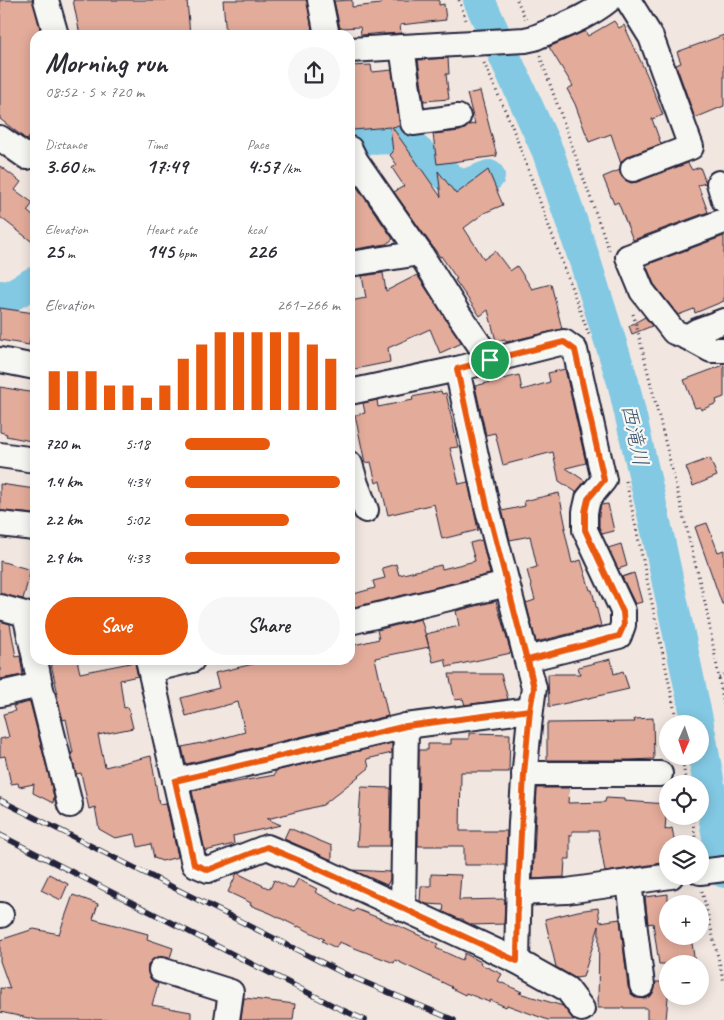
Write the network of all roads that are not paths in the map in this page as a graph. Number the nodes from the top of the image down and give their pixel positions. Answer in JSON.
{"nodes":[{"id":1,"x":46,"y":0,"type":"edge"},
{"id":2,"x":320,"y":0,"type":"edge"},
{"id":3,"x":609,"y":0,"type":"edge"},
{"id":4,"x":628,"y":0,"type":"edge"},
{"id":5,"x":55,"y":30,"type":"edge"},
{"id":6,"x":326,"y":30,"type":"edge"},
{"id":7,"x":402,"y":47,"type":"junction"},
{"id":8,"x":355,"y":50,"type":"edge"},
{"id":9,"x":458,"y":117,"type":"dead end"},
{"id":10,"x":0,"y":138,"type":"edge"},
{"id":11,"x":27,"y":157,"type":"dead end"},
{"id":12,"x":355,"y":159,"type":"edge"},
{"id":13,"x":633,"y":169,"type":"dead end"},
{"id":14,"x":724,"y":221,"type":"edge"},
{"id":15,"x":420,"y":254,"type":"junction"},
{"id":16,"x":355,"y":263,"type":"edge"},
{"id":17,"x":724,"y":321,"type":"edge"},
{"id":18,"x":687,"y":337,"type":"junction"},
{"id":19,"x":724,"y":350,"type":"edge"},
{"id":20,"x":0,"y":360,"type":"edge"},
{"id":21,"x":490,"y":360,"type":"junction"},
{"id":22,"x":30,"y":366,"type":"edge"},
{"id":23,"x":457,"y":369,"type":"junction"},
{"id":24,"x":355,"y":391,"type":"edge"},
{"id":25,"x":0,"y":455,"type":"edge"},
{"id":26,"x":30,"y":459,"type":"edge"},
{"id":27,"x":355,"y":484,"type":"edge"},
{"id":28,"x":366,"y":510,"type":"dead end"},
{"id":29,"x":0,"y":524,"type":"edge"},
{"id":30,"x":30,"y":527,"type":"edge"},
{"id":31,"x":507,"y":584,"type":"junction"},
{"id":32,"x":0,"y":607,"type":"edge"},
{"id":33,"x":355,"y":621,"type":"edge"},
{"id":34,"x":30,"y":634,"type":"edge"},
{"id":35,"x":528,"y":660,"type":"junction"},
{"id":36,"x":37,"y":665,"type":"edge"},
{"id":37,"x":150,"y":665,"type":"edge"},
{"id":38,"x":40,"y":685,"type":"junction"},
{"id":39,"x":0,"y":694,"type":"edge"},
{"id":40,"x":530,"y":710,"type":"junction"},
{"id":41,"x":406,"y":726,"type":"junction"},
{"id":42,"x":524,"y":774,"type":"junction"},
{"id":43,"x":660,"y":774,"type":"dead end"},
{"id":44,"x":175,"y":781,"type":"junction"},
{"id":45,"x":70,"y":805,"type":"dead end"},
{"id":46,"x":659,"y":878,"type":"edge"},
{"id":47,"x":629,"y":883,"type":"junction"},
{"id":48,"x":518,"y":893,"type":"junction"},
{"id":49,"x":403,"y":909,"type":"junction"},
{"id":50,"x":517,"y":961,"type":"junction"},
{"id":51,"x":162,"y":970,"type":"dead end"},
{"id":52,"x":642,"y":985,"type":"dead end"},
{"id":53,"x":582,"y":1010,"type":"dead end"},
{"id":54,"x":227,"y":1020,"type":"edge"}],
"edges":[{"from":1,"to":5,"type":"street"},
{"from":2,"to":6,"type":"street"},
{"from":3,"to":7,"type":"street"},
{"from":4,"to":13,"type":"street"},
{"from":7,"to":8,"type":"street"},
{"from":7,"to":9,"type":"street"},
{"from":10,"to":11,"type":"street"},
{"from":12,"to":15,"type":"street"},
{"from":14,"to":18,"type":"street"},
{"from":15,"to":16,"type":"street"},
{"from":15,"to":21,"type":"street"},
{"from":17,"to":18,"type":"street"},
{"from":18,"to":19,"type":"street"},
{"from":20,"to":22,"type":"street"},
{"from":21,"to":23,"type":"street"},
{"from":21,"to":35,"type":"street"},
{"from":23,"to":24,"type":"street"},
{"from":23,"to":31,"type":"street"},
{"from":25,"to":26,"type":"street"},
{"from":27,"to":28,"type":"street"},
{"from":29,"to":30,"type":"street"},
{"from":31,"to":33,"type":"street"},
{"from":31,"to":35,"type":"street"},
{"from":32,"to":34,"type":"street"},
{"from":35,"to":40,"type":"street"},
{"from":36,"to":38,"type":"street"},
{"from":37,"to":44,"type":"street"},
{"from":38,"to":39,"type":"street"},
{"from":38,"to":45,"type":"street"},
{"from":40,"to":41,"type":"street"},
{"from":40,"to":42,"type":"street"},
{"from":41,"to":44,"type":"street"},
{"from":41,"to":49,"type":"street"},
{"from":42,"to":43,"type":"street"},
{"from":42,"to":48,"type":"street"},
{"from":44,"to":49,"type":"street"},
{"from":46,"to":47,"type":"street"},
{"from":47,"to":48,"type":"street"},
{"from":47,"to":52,"type":"street"},
{"from":48,"to":50,"type":"street"},
{"from":49,"to":50,"type":"street"},
{"from":50,"to":53,"type":"street"},
{"from":51,"to":54,"type":"street"}]}
